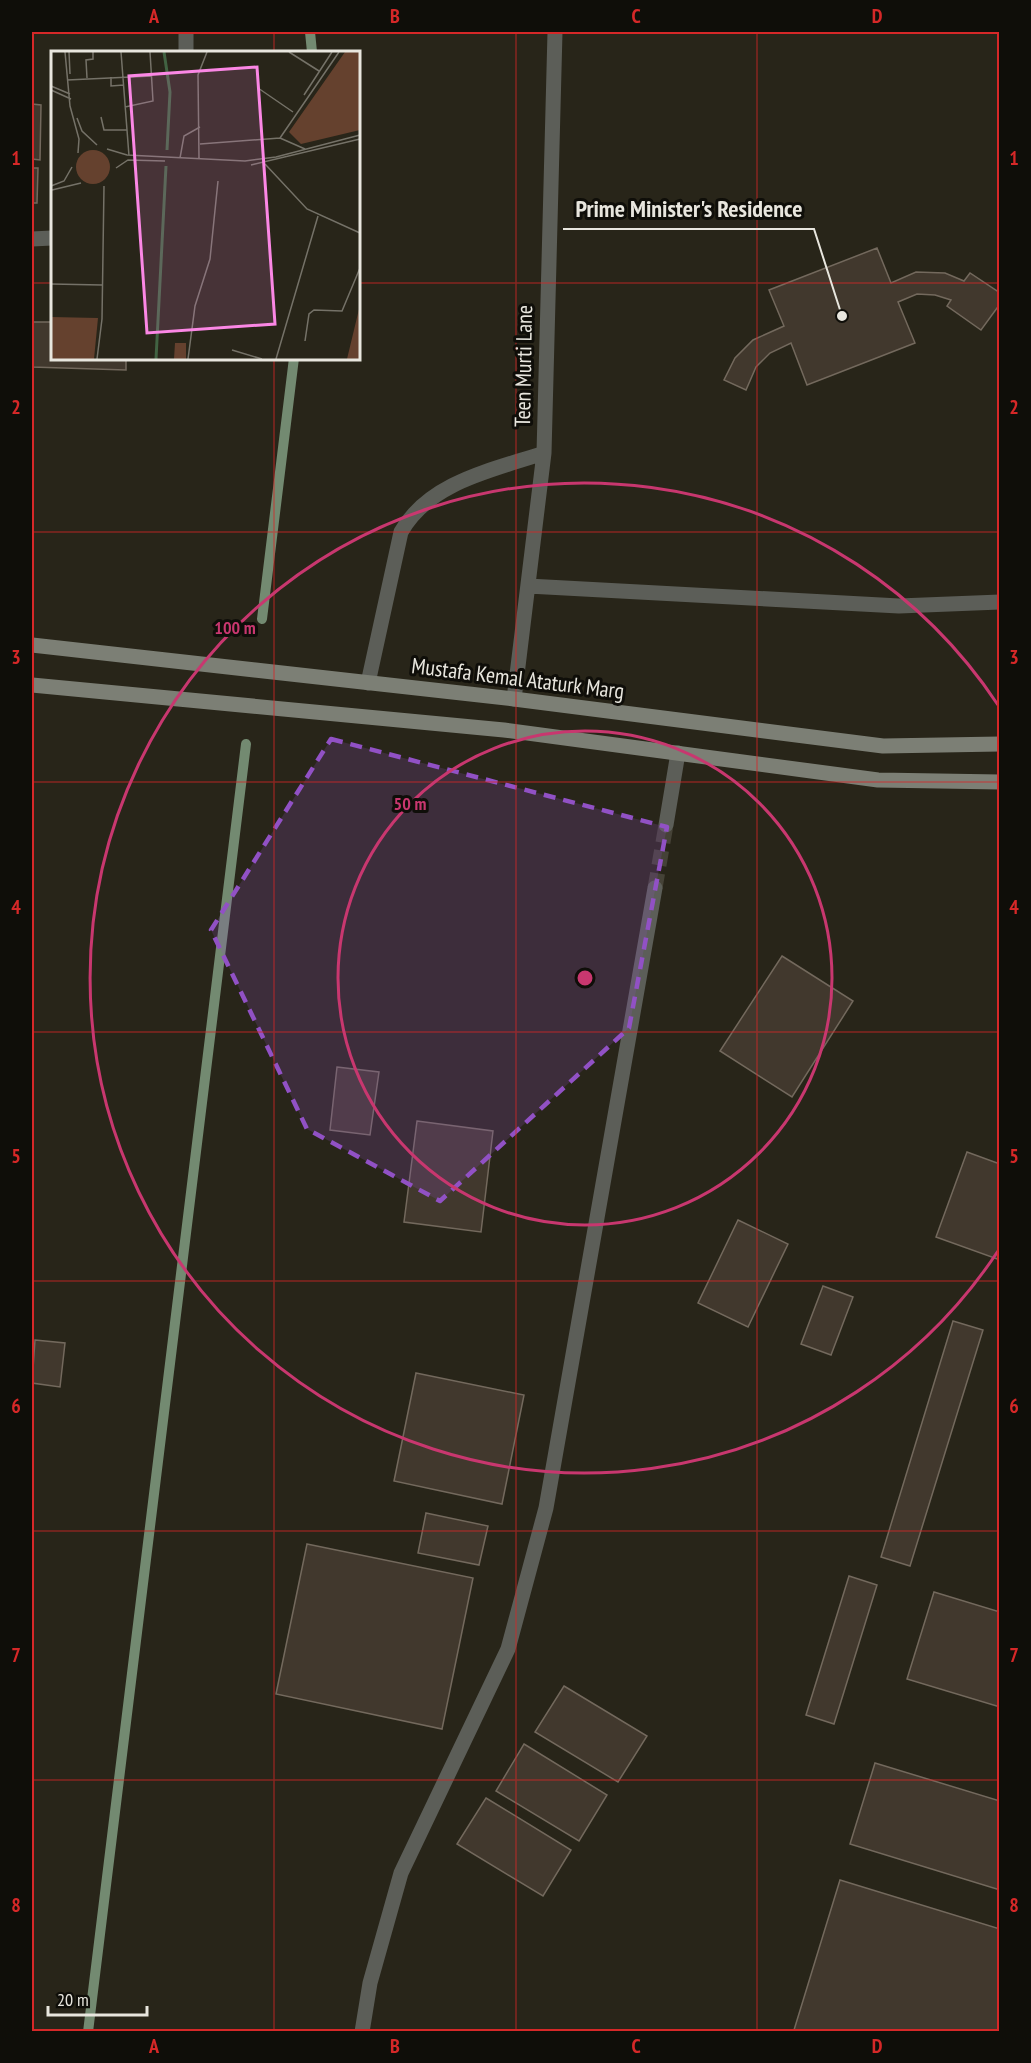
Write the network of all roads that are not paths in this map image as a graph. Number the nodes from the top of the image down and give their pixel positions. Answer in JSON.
{"nodes":[{"id":1,"x":186,"y":32,"type":"edge"},
{"id":2,"x":555,"y":32,"type":"edge"},
{"id":3,"x":186,"y":51,"type":"edge"},
{"id":4,"x":51,"y":238,"type":"edge"},
{"id":5,"x":32,"y":239,"type":"edge"},
{"id":6,"x":544,"y":453,"type":"junction"},
{"id":7,"x":528,"y":586,"type":"junction"},
{"id":8,"x":999,"y":602,"type":"edge"},
{"id":9,"x":32,"y":645,"type":"edge"},
{"id":10,"x":368,"y":683,"type":"junction"},
{"id":11,"x":32,"y":685,"type":"edge"},
{"id":12,"x":514,"y":699,"type":"junction"},
{"id":13,"x":999,"y":744,"type":"edge"},
{"id":14,"x":678,"y":753,"type":"junction"},
{"id":15,"x":999,"y":782,"type":"edge"},
{"id":16,"x":666,"y":825,"type":"tunnel mouth"},
{"id":17,"x":655,"y":888,"type":"tunnel mouth"},
{"id":18,"x":362,"y":2031,"type":"edge"}],
"edges":[{"from":1,"to":3,"type":"street"},
{"from":2,"to":6,"type":"street","name":"Teen Murti Lane"},
{"from":4,"to":5,"type":"street"},
{"from":6,"to":7,"type":"street","name":"Teen Murti Lane"},
{"from":6,"to":10,"type":"street"},
{"from":7,"to":8,"type":"street"},
{"from":7,"to":12,"type":"street","name":"Teen Murti Lane"},
{"from":9,"to":10,"type":"main road","name":"Mustafa Kemal Ataturk Marg"},
{"from":10,"to":12,"type":"main road","name":"Mustafa Kemal Ataturk Marg"},
{"from":11,"to":14,"type":"main road"},
{"from":12,"to":13,"type":"main road","name":"Mustafa Kemal Ataturk Marg"},
{"from":14,"to":15,"type":"main road"},
{"from":14,"to":16,"type":"street"},
{"from":17,"to":18,"type":"street"}]}
